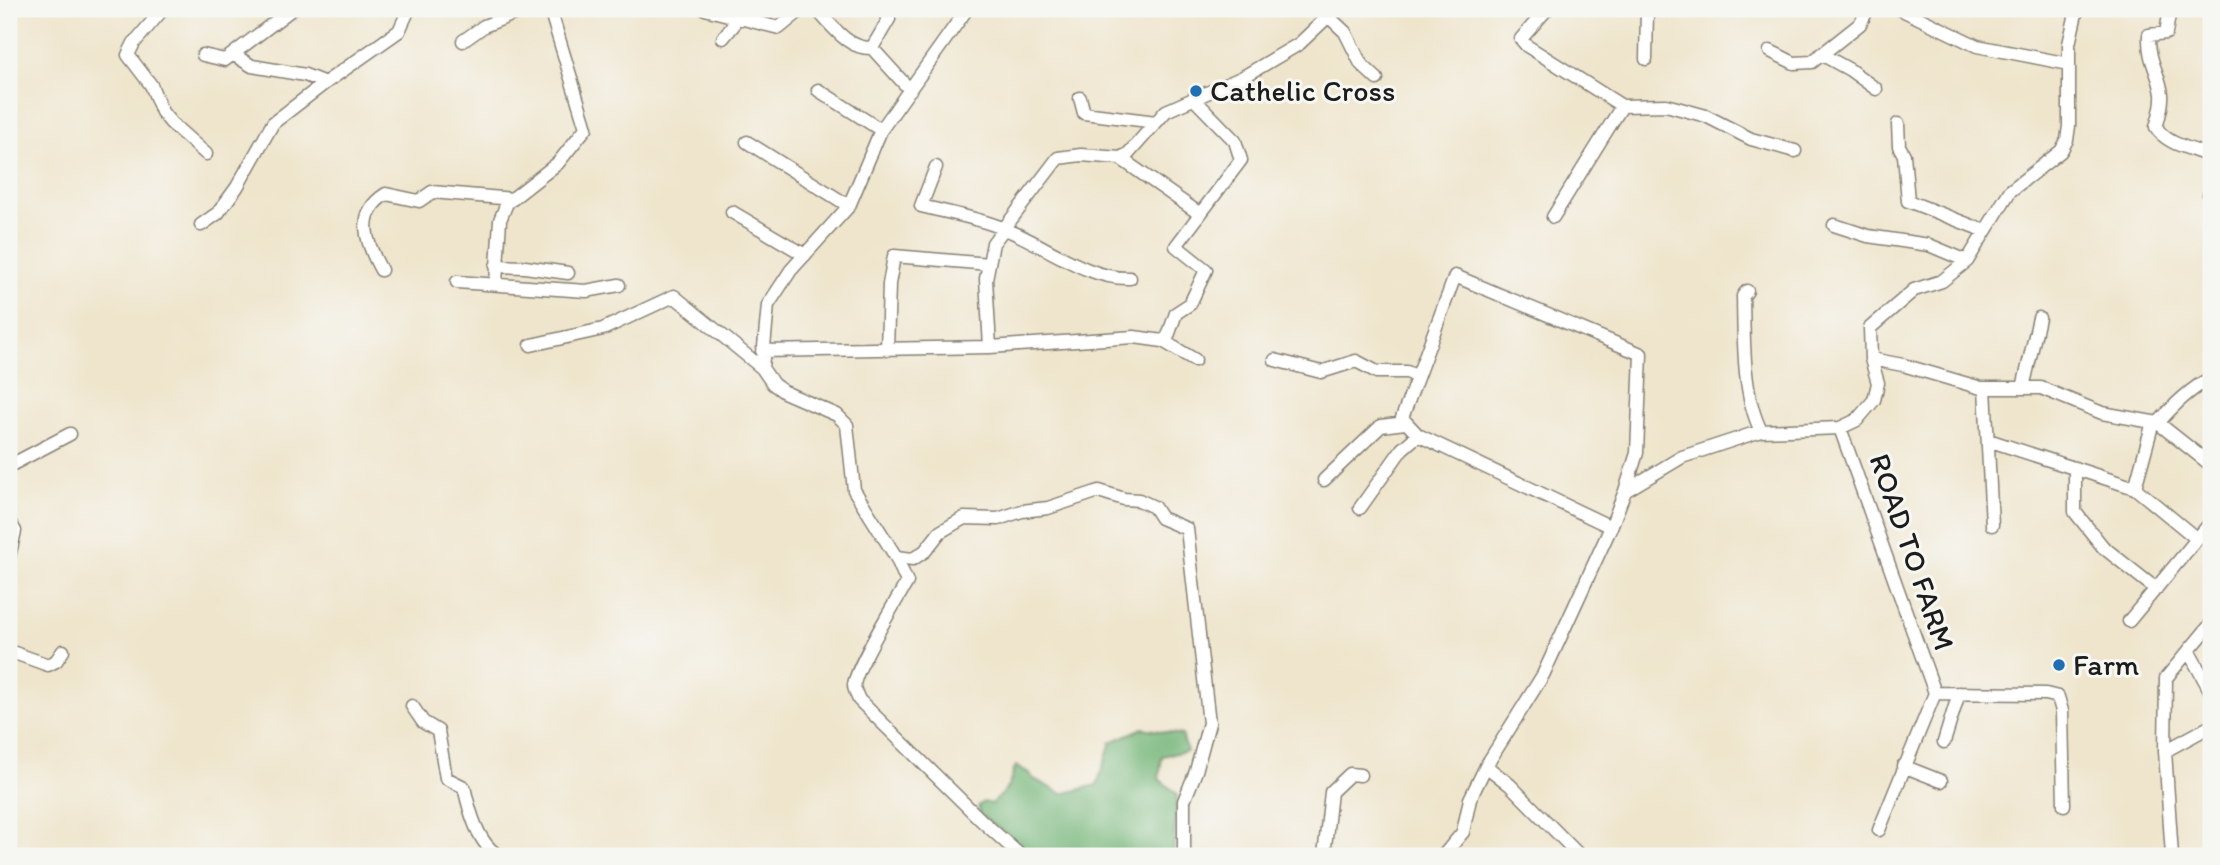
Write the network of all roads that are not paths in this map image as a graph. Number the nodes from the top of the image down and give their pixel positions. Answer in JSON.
{"nodes":[{"id":1,"x":163,"y":9,"type":"edge"},
{"id":2,"x":292,"y":9,"type":"edge"},
{"id":3,"x":409,"y":9,"type":"edge"},
{"id":4,"x":526,"y":9,"type":"edge"},
{"id":5,"x":550,"y":9,"type":"edge"},
{"id":6,"x":705,"y":9,"type":"edge"},
{"id":7,"x":802,"y":9,"type":"edge"},
{"id":8,"x":816,"y":9,"type":"edge"},
{"id":9,"x":882,"y":9,"type":"edge"},
{"id":10,"x":967,"y":9,"type":"edge"},
{"id":11,"x":1547,"y":9,"type":"edge"},
{"id":12,"x":1647,"y":9,"type":"edge"},
{"id":13,"x":1868,"y":9,"type":"edge"},
{"id":14,"x":1900,"y":9,"type":"edge"},
{"id":15,"x":2077,"y":9,"type":"edge"},
{"id":16,"x":2170,"y":9,"type":"edge"},
{"id":17,"x":1332,"y":13,"type":"edge"},
{"id":18,"x":734,"y":17,"type":"junction"},
{"id":19,"x":723,"y":38,"type":"dead end"},
{"id":20,"x":463,"y":41,"type":"dead end"},
{"id":21,"x":872,"y":48,"type":"junction"},
{"id":22,"x":1770,"y":51,"type":"dead end"},
{"id":23,"x":1821,"y":54,"type":"junction"},
{"id":24,"x":204,"y":55,"type":"dead end"},
{"id":25,"x":234,"y":55,"type":"junction"},
{"id":26,"x":1646,"y":59,"type":"dead end"},
{"id":27,"x":2069,"y":64,"type":"junction"},
{"id":28,"x":1377,"y":79,"type":"dead end"},
{"id":29,"x":325,"y":83,"type":"junction"},
{"id":30,"x":1876,"y":89,"type":"dead end"},
{"id":31,"x":818,"y":90,"type":"dead end"},
{"id":32,"x":910,"y":90,"type":"junction"},
{"id":33,"x":1080,"y":98,"type":"dead end"},
{"id":34,"x":1193,"y":98,"type":"junction"},
{"id":35,"x":1622,"y":106,"type":"junction"},
{"id":36,"x":1156,"y":122,"type":"junction"},
{"id":37,"x":1898,"y":124,"type":"dead end"},
{"id":38,"x":881,"y":130,"type":"junction"},
{"id":39,"x":747,"y":142,"type":"dead end"},
{"id":40,"x":1795,"y":151,"type":"dead end"},
{"id":41,"x":206,"y":154,"type":"dead end"},
{"id":42,"x":2211,"y":157,"type":"edge"},
{"id":43,"x":1120,"y":158,"type":"junction"},
{"id":44,"x":936,"y":167,"type":"dead end"},
{"id":45,"x":2211,"y":190,"type":"edge"},
{"id":46,"x":2211,"y":197,"type":"edge"},
{"id":47,"x":513,"y":199,"type":"junction"},
{"id":48,"x":849,"y":206,"type":"junction"},
{"id":49,"x":732,"y":212,"type":"dead end"},
{"id":50,"x":1200,"y":214,"type":"junction"},
{"id":51,"x":1553,"y":217,"type":"dead end"},
{"id":52,"x":201,"y":225,"type":"dead end"},
{"id":53,"x":1834,"y":225,"type":"dead end"},
{"id":54,"x":1004,"y":228,"type":"junction"},
{"id":55,"x":1985,"y":231,"type":"junction"},
{"id":56,"x":805,"y":255,"type":"junction"},
{"id":57,"x":1967,"y":261,"type":"junction"},
{"id":58,"x":989,"y":264,"type":"junction"},
{"id":59,"x":496,"y":266,"type":"junction"},
{"id":60,"x":381,"y":270,"type":"dead end"},
{"id":61,"x":568,"y":272,"type":"dead end"},
{"id":62,"x":1130,"y":278,"type":"dead end"},
{"id":63,"x":457,"y":282,"type":"dead end"},
{"id":64,"x":496,"y":284,"type":"junction"},
{"id":65,"x":619,"y":285,"type":"dead end"},
{"id":66,"x":1747,"y":292,"type":"dead end"},
{"id":67,"x":2039,"y":318,"type":"dead end"},
{"id":68,"x":1163,"y":341,"type":"junction"},
{"id":69,"x":531,"y":345,"type":"dead end"},
{"id":70,"x":990,"y":347,"type":"junction"},
{"id":71,"x":887,"y":350,"type":"junction"},
{"id":72,"x":762,"y":351,"type":"junction"},
{"id":73,"x":1195,"y":359,"type":"dead end"},
{"id":74,"x":1275,"y":359,"type":"dead end"},
{"id":75,"x":1871,"y":359,"type":"junction"},
{"id":76,"x":762,"y":368,"type":"junction"},
{"id":77,"x":1416,"y":376,"type":"junction"},
{"id":78,"x":2211,"y":378,"type":"edge"},
{"id":79,"x":1986,"y":388,"type":"junction"},
{"id":80,"x":2023,"y":388,"type":"junction"},
{"id":81,"x":1405,"y":422,"type":"junction"},
{"id":82,"x":2156,"y":423,"type":"junction"},
{"id":83,"x":1840,"y":428,"type":"junction"},
{"id":84,"x":1761,"y":431,"type":"junction"},
{"id":85,"x":70,"y":434,"type":"dead end"},
{"id":86,"x":1418,"y":435,"type":"junction"},
{"id":87,"x":1988,"y":440,"type":"junction"},
{"id":88,"x":2211,"y":465,"type":"edge"},
{"id":89,"x":9,"y":466,"type":"edge"},
{"id":90,"x":2075,"y":468,"type":"junction"},
{"id":91,"x":1324,"y":480,"type":"dead end"},
{"id":92,"x":2135,"y":488,"type":"junction"},
{"id":93,"x":1625,"y":491,"type":"junction"},
{"id":94,"x":1360,"y":508,"type":"dead end"},
{"id":95,"x":9,"y":522,"type":"edge"},
{"id":96,"x":2211,"y":522,"type":"edge"},
{"id":97,"x":1992,"y":525,"type":"dead end"},
{"id":98,"x":1611,"y":527,"type":"junction"},
{"id":99,"x":2197,"y":539,"type":"junction"},
{"id":100,"x":9,"y":557,"type":"edge"},
{"id":101,"x":897,"y":557,"type":"junction"},
{"id":102,"x":2156,"y":589,"type":"junction"},
{"id":103,"x":2129,"y":621,"type":"dead end"},
{"id":104,"x":2211,"y":624,"type":"edge"},
{"id":105,"x":63,"y":651,"type":"dead end"},
{"id":106,"x":9,"y":652,"type":"edge"},
{"id":107,"x":2189,"y":652,"type":"junction"},
{"id":108,"x":2211,"y":692,"type":"edge"},
{"id":109,"x":1935,"y":693,"type":"junction"},
{"id":110,"x":1959,"y":693,"type":"junction"},
{"id":111,"x":412,"y":706,"type":"dead end"},
{"id":112,"x":2211,"y":726,"type":"edge"},
{"id":113,"x":1944,"y":742,"type":"dead end"},
{"id":114,"x":2165,"y":751,"type":"junction"},
{"id":115,"x":1486,"y":766,"type":"junction"},
{"id":116,"x":1903,"y":766,"type":"junction"},
{"id":117,"x":1360,"y":775,"type":"dead end"},
{"id":118,"x":1941,"y":781,"type":"dead end"},
{"id":119,"x":2064,"y":805,"type":"dead end"},
{"id":120,"x":1879,"y":830,"type":"dead end"},
{"id":121,"x":500,"y":856,"type":"edge"},
{"id":122,"x":1021,"y":856,"type":"edge"},
{"id":123,"x":1181,"y":856,"type":"edge"},
{"id":124,"x":1324,"y":856,"type":"edge"},
{"id":125,"x":1443,"y":856,"type":"edge"},
{"id":126,"x":1580,"y":856,"type":"edge"},
{"id":127,"x":2172,"y":856,"type":"edge"}],
"edges":[{"from":1,"to":41,"type":"street"},
{"from":2,"to":25,"type":"street"},
{"from":3,"to":29,"type":"street"},
{"from":4,"to":20,"type":"street"},
{"from":5,"to":47,"type":"street"},
{"from":6,"to":18,"type":"street"},
{"from":7,"to":18,"type":"street"},
{"from":8,"to":21,"type":"street"},
{"from":9,"to":21,"type":"street"},
{"from":10,"to":32,"type":"street"},
{"from":11,"to":35,"type":"street"},
{"from":12,"to":26,"type":"street"},
{"from":13,"to":23,"type":"street"},
{"from":14,"to":27,"type":"street"},
{"from":15,"to":27,"type":"street"},
{"from":16,"to":42,"type":"street"},
{"from":17,"to":28,"type":"street"},
{"from":17,"to":34,"type":"street"},
{"from":18,"to":19,"type":"street"},
{"from":21,"to":32,"type":"street"},
{"from":22,"to":23,"type":"street"},
{"from":23,"to":30,"type":"street"},
{"from":24,"to":25,"type":"street"},
{"from":25,"to":29,"type":"street"},
{"from":27,"to":55,"type":"street"},
{"from":29,"to":52,"type":"street"},
{"from":31,"to":38,"type":"street"},
{"from":32,"to":38,"type":"street"},
{"from":33,"to":36,"type":"street"},
{"from":34,"to":36,"type":"street"},
{"from":34,"to":50,"type":"street"},
{"from":35,"to":40,"type":"street"},
{"from":35,"to":51,"type":"street"},
{"from":36,"to":43,"type":"street"},
{"from":37,"to":55,"type":"street"},
{"from":38,"to":48,"type":"street"},
{"from":39,"to":48,"type":"street"},
{"from":43,"to":50,"type":"street"},
{"from":43,"to":54,"type":"street"},
{"from":44,"to":54,"type":"street"},
{"from":45,"to":46,"type":"street"},
{"from":47,"to":59,"type":"street"},
{"from":47,"to":60,"type":"street"},
{"from":48,"to":56,"type":"street"},
{"from":49,"to":56,"type":"street"},
{"from":50,"to":68,"type":"street"},
{"from":53,"to":57,"type":"street"},
{"from":54,"to":58,"type":"street"},
{"from":54,"to":62,"type":"street"},
{"from":55,"to":57,"type":"street"},
{"from":56,"to":72,"type":"street"},
{"from":57,"to":75,"type":"street"},
{"from":58,"to":70,"type":"street"},
{"from":58,"to":71,"type":"street"},
{"from":59,"to":61,"type":"street"},
{"from":59,"to":64,"type":"street"},
{"from":63,"to":64,"type":"street"},
{"from":64,"to":65,"type":"street"},
{"from":66,"to":84,"type":"street"},
{"from":67,"to":80,"type":"street"},
{"from":68,"to":70,"type":"street"},
{"from":68,"to":73,"type":"street"},
{"from":69,"to":76,"type":"street"},
{"from":70,"to":71,"type":"street"},
{"from":71,"to":72,"type":"street"},
{"from":72,"to":76,"type":"street"},
{"from":74,"to":77,"type":"street"},
{"from":75,"to":79,"type":"street"},
{"from":75,"to":83,"type":"street"},
{"from":76,"to":101,"type":"street"},
{"from":77,"to":81,"type":"street"},
{"from":77,"to":93,"type":"street"},
{"from":78,"to":82,"type":"street"},
{"from":79,"to":80,"type":"street"},
{"from":79,"to":87,"type":"street"},
{"from":80,"to":82,"type":"street"},
{"from":81,"to":86,"type":"street"},
{"from":81,"to":91,"type":"street"},
{"from":82,"to":88,"type":"street"},
{"from":82,"to":92,"type":"street"},
{"from":83,"to":84,"type":"street"},
{"from":83,"to":109,"type":"street","name":"ROAD TO FARM"},
{"from":84,"to":93,"type":"street"},
{"from":85,"to":89,"type":"street"},
{"from":86,"to":94,"type":"street"},
{"from":86,"to":98,"type":"street"},
{"from":87,"to":90,"type":"street"},
{"from":87,"to":97,"type":"street"},
{"from":90,"to":92,"type":"street"},
{"from":90,"to":102,"type":"street"},
{"from":92,"to":99,"type":"street"},
{"from":93,"to":98,"type":"street"},
{"from":95,"to":100,"type":"street"},
{"from":96,"to":99,"type":"street"},
{"from":98,"to":115,"type":"street"},
{"from":99,"to":102,"type":"street"},
{"from":101,"to":122,"type":"street"},
{"from":101,"to":123,"type":"street"},
{"from":102,"to":103,"type":"street"},
{"from":104,"to":107,"type":"street"},
{"from":105,"to":106,"type":"street"},
{"from":107,"to":108,"type":"street"},
{"from":107,"to":114,"type":"street"},
{"from":109,"to":110,"type":"street"},
{"from":109,"to":116,"type":"street"},
{"from":110,"to":113,"type":"street"},
{"from":110,"to":119,"type":"street"},
{"from":111,"to":121,"type":"street"},
{"from":112,"to":114,"type":"street"},
{"from":114,"to":127,"type":"street"},
{"from":115,"to":125,"type":"street"},
{"from":115,"to":126,"type":"street"},
{"from":116,"to":118,"type":"street"},
{"from":116,"to":120,"type":"street"},
{"from":117,"to":124,"type":"street"}]}
